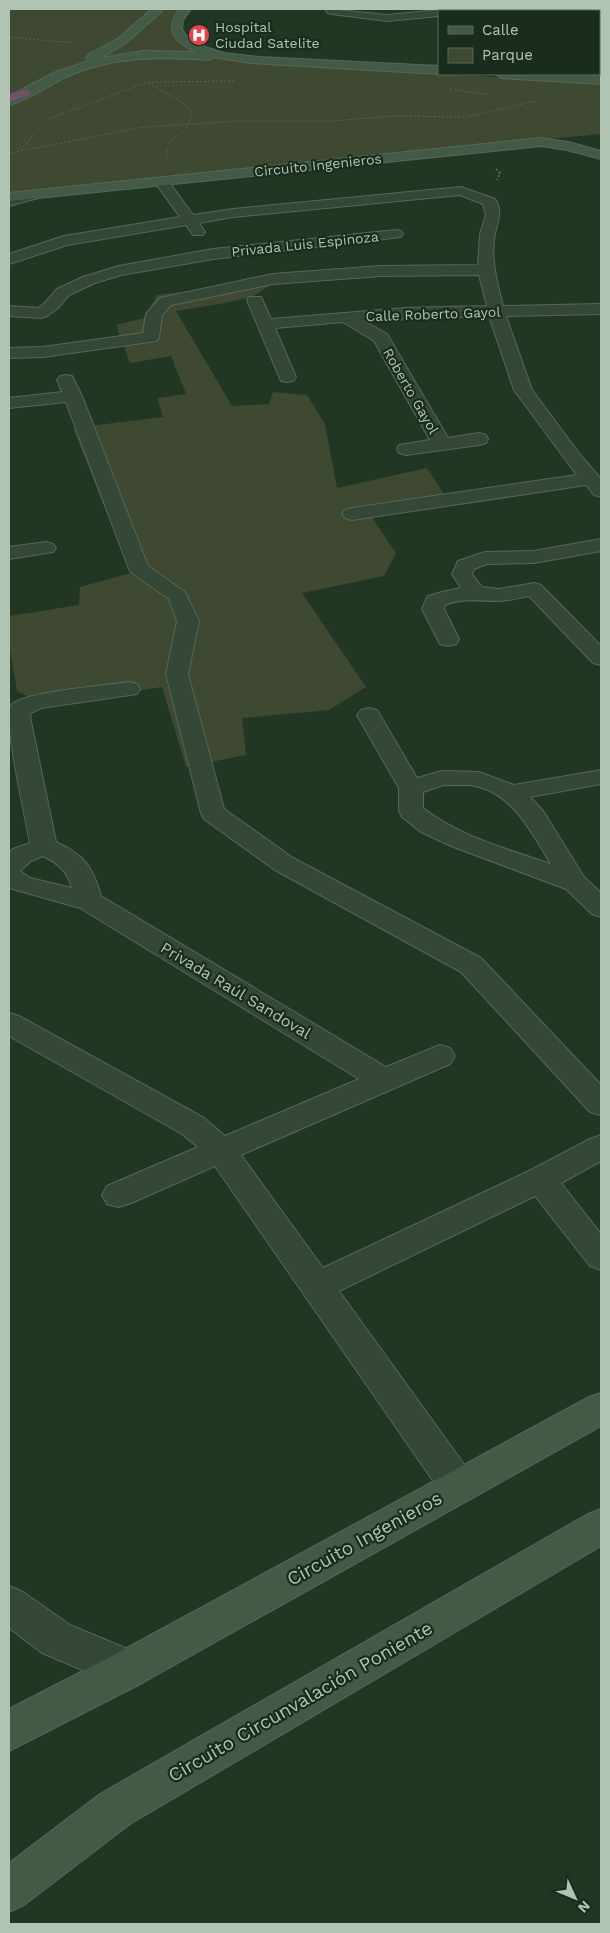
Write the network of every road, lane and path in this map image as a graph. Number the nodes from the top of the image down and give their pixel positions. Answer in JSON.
{"nodes":[{"id":1,"x":158,"y":9,"type":"edge"},
{"id":2,"x":186,"y":9,"type":"edge"},
{"id":3,"x":332,"y":11,"type":"dead end"},
{"id":4,"x":438,"y":13,"type":"edge"},
{"id":5,"x":9,"y":37,"type":"edge"},
{"id":6,"x":117,"y":44,"type":"junction"},
{"id":7,"x":191,"y":45,"type":"junction"},
{"id":8,"x":232,"y":58,"type":"junction"},
{"id":9,"x":438,"y":70,"type":"edge"},
{"id":10,"x":69,"y":72,"type":"junction"},
{"id":11,"x":551,"y":75,"type":"edge"},
{"id":12,"x":601,"y":80,"type":"edge"},
{"id":13,"x":237,"y":81,"type":"dead end"},
{"id":14,"x":148,"y":82,"type":"junction"},
{"id":15,"x":444,"y":89,"type":"dead end"},
{"id":16,"x":25,"y":93,"type":"joint"},
{"id":17,"x":492,"y":95,"type":"dead end"},
{"id":18,"x":9,"y":99,"type":"edge"},
{"id":19,"x":519,"y":100,"type":"dead end"},
{"id":20,"x":536,"y":101,"type":"dead end"},
{"id":21,"x":528,"y":102,"type":"junction"},
{"id":22,"x":189,"y":124,"type":"junction"},
{"id":23,"x":584,"y":137,"type":"dead end"},
{"id":24,"x":541,"y":142,"type":"junction"},
{"id":25,"x":21,"y":150,"type":"junction"},
{"id":26,"x":472,"y":150,"type":"junction"},
{"id":27,"x":9,"y":153,"type":"edge"},
{"id":28,"x":601,"y":156,"type":"edge"},
{"id":29,"x":166,"y":181,"type":"junction"},
{"id":30,"x":33,"y":194,"type":"junction"},
{"id":31,"x":9,"y":198,"type":"edge"},
{"id":32,"x":9,"y":202,"type":"edge"},
{"id":33,"x":490,"y":202,"type":"junction"},
{"id":34,"x":403,"y":219,"type":"dead end"},
{"id":35,"x":190,"y":220,"type":"junction"},
{"id":36,"x":396,"y":234,"type":"junction"},
{"id":37,"x":389,"y":250,"type":"dead end"},
{"id":38,"x":213,"y":254,"type":"junction"},
{"id":39,"x":9,"y":258,"type":"edge"},
{"id":40,"x":486,"y":270,"type":"junction"},
{"id":41,"x":255,"y":300,"type":"dead end"},
{"id":42,"x":601,"y":309,"type":"edge"},
{"id":43,"x":9,"y":311,"type":"edge"},
{"id":44,"x":496,"y":312,"type":"junction"},
{"id":45,"x":405,"y":314,"type":"junction"},
{"id":46,"x":346,"y":317,"type":"junction"},
{"id":47,"x":265,"y":324,"type":"junction"},
{"id":48,"x":381,"y":338,"type":"junction"},
{"id":49,"x":9,"y":353,"type":"edge"},
{"id":50,"x":287,"y":377,"type":"dead end"},
{"id":51,"x":9,"y":403,"type":"edge"},
{"id":52,"x":479,"y":439,"type":"dead end"},
{"id":53,"x":442,"y":444,"type":"junction"},
{"id":54,"x":406,"y":450,"type":"dead end"},
{"id":55,"x":596,"y":485,"type":"edge"},
{"id":56,"x":352,"y":514,"type":"dead end"},
{"id":57,"x":601,"y":545,"type":"edge"},
{"id":58,"x":46,"y":548,"type":"dead end"},
{"id":59,"x":9,"y":553,"type":"edge"},
{"id":60,"x":534,"y":557,"type":"junction"},
{"id":61,"x":534,"y":590,"type":"junction"},
{"id":62,"x":475,"y":593,"type":"junction"},
{"id":63,"x":448,"y":640,"type":"dead end"},
{"id":64,"x":601,"y":658,"type":"edge"},
{"id":65,"x":129,"y":689,"type":"dead end"},
{"id":66,"x":368,"y":715,"type":"dead end"},
{"id":67,"x":601,"y":777,"type":"edge"},
{"id":68,"x":411,"y":788,"type":"junction"},
{"id":69,"x":512,"y":793,"type":"junction"},
{"id":70,"x":44,"y":847,"type":"junction"},
{"id":71,"x":9,"y":867,"type":"edge"},
{"id":72,"x":9,"y":875,"type":"edge"},
{"id":73,"x":575,"y":883,"type":"junction"},
{"id":74,"x":89,"y":901,"type":"junction"},
{"id":75,"x":601,"y":908,"type":"edge"},
{"id":76,"x":9,"y":1023,"type":"edge"},
{"id":77,"x":440,"y":1056,"type":"dead end"},
{"id":78,"x":384,"y":1080,"type":"junction"},
{"id":79,"x":601,"y":1104,"type":"edge"},
{"id":80,"x":601,"y":1147,"type":"edge"},
{"id":81,"x":221,"y":1150,"type":"junction"},
{"id":82,"x":540,"y":1180,"type":"junction"},
{"id":83,"x":118,"y":1196,"type":"dead end"},
{"id":84,"x":601,"y":1257,"type":"edge"},
{"id":85,"x":316,"y":1286,"type":"junction"},
{"id":86,"x":601,"y":1408,"type":"edge"},
{"id":87,"x":458,"y":1486,"type":"junction"},
{"id":88,"x":601,"y":1526,"type":"edge"},
{"id":89,"x":9,"y":1605,"type":"edge"},
{"id":90,"x":128,"y":1669,"type":"junction"},
{"id":91,"x":9,"y":1731,"type":"edge"},
{"id":92,"x":9,"y":1890,"type":"edge"}],
"edges":[{"from":1,"to":6,"type":"main road"},
{"from":2,"to":7,"type":"main road"},
{"from":3,"to":4,"type":"street"},
{"from":5,"to":6,"type":"path"},
{"from":6,"to":7,"type":"main road"},
{"from":6,"to":10,"type":"main road"},
{"from":7,"to":8,"type":"main road"},
{"from":8,"to":9,"type":"main road"},
{"from":8,"to":10,"type":"main road"},
{"from":10,"to":16,"type":"main road"},
{"from":11,"to":12,"type":"main road"},
{"from":13,"to":14,"type":"path"},
{"from":14,"to":22,"type":"path"},
{"from":14,"to":25,"type":"path"},
{"from":15,"to":17,"type":"path"},
{"from":16,"to":18,"type":"highway"},
{"from":19,"to":21,"type":"path"},
{"from":20,"to":21,"type":"path"},
{"from":21,"to":22,"type":"path"},
{"from":22,"to":25,"type":"path"},
{"from":22,"to":29,"type":"path"},
{"from":23,"to":24,"type":"main road"},
{"from":24,"to":26,"type":"main road","name":"Circuito Ingenieros"},
{"from":24,"to":28,"type":"main road","name":"Circuito Ingenieros"},
{"from":25,"to":27,"type":"path"},
{"from":26,"to":29,"type":"main road","name":"Circuito Ingenieros"},
{"from":26,"to":33,"type":"path"},
{"from":29,"to":30,"type":"main road","name":"Circuito Ingenieros"},
{"from":29,"to":35,"type":"street","name":"Privada Luis Espinoza"},
{"from":30,"to":31,"type":"main road","name":"Circuito Ingenieros"},
{"from":30,"to":32,"type":"street","name":"Circuito Ingenieros"},
{"from":33,"to":35,"type":"street"},
{"from":33,"to":40,"type":"street"},
{"from":34,"to":36,"type":"street","name":"Privada Luis Espinoza"},
{"from":35,"to":38,"type":"street","name":"Privada Luis Espinoza"},
{"from":35,"to":39,"type":"street"},
{"from":36,"to":37,"type":"street","name":"Privada Luis Espinoza"},
{"from":36,"to":38,"type":"street","name":"Privada Luis Espinoza"},
{"from":38,"to":43,"type":"street","name":"Privada Luis Espinoza"},
{"from":40,"to":44,"type":"street"},
{"from":40,"to":49,"type":"street"},
{"from":41,"to":47,"type":"street"},
{"from":42,"to":44,"type":"street","name":"Calle Roberto Gayol"},
{"from":44,"to":45,"type":"street","name":"Calle Roberto Gayol"},
{"from":44,"to":55,"type":"street"},
{"from":45,"to":46,"type":"street","name":"Calle Roberto Gayol"},
{"from":45,"to":48,"type":"street","name":"Roberto Gayol"},
{"from":46,"to":47,"type":"street","name":"Calle Roberto Gayol"},
{"from":46,"to":48,"type":"street","name":"Roberto Gayol"},
{"from":47,"to":50,"type":"street"},
{"from":48,"to":53,"type":"street","name":"Roberto Gayol"},
{"from":51,"to":79,"type":"street"},
{"from":52,"to":53,"type":"street","name":"Roberto Gayol"},
{"from":53,"to":54,"type":"street","name":"Roberto Gayol"},
{"from":55,"to":56,"type":"street"},
{"from":57,"to":60,"type":"street"},
{"from":58,"to":59,"type":"street"},
{"from":60,"to":61,"type":"street"},
{"from":60,"to":62,"type":"street"},
{"from":61,"to":62,"type":"street"},
{"from":61,"to":64,"type":"street"},
{"from":62,"to":63,"type":"street"},
{"from":65,"to":70,"type":"street"},
{"from":66,"to":68,"type":"street"},
{"from":67,"to":69,"type":"street"},
{"from":68,"to":69,"type":"street"},
{"from":68,"to":73,"type":"street"},
{"from":69,"to":73,"type":"street"},
{"from":70,"to":71,"type":"street"},
{"from":70,"to":74,"type":"street"},
{"from":72,"to":74,"type":"street","name":"Privada Raúl Sandoval"},
{"from":73,"to":75,"type":"street"},
{"from":74,"to":78,"type":"street","name":"Privada Raúl Sandoval"},
{"from":76,"to":81,"type":"street"},
{"from":77,"to":78,"type":"street"},
{"from":78,"to":81,"type":"street"},
{"from":80,"to":82,"type":"street"},
{"from":81,"to":83,"type":"street"},
{"from":81,"to":85,"type":"street"},
{"from":82,"to":84,"type":"street"},
{"from":82,"to":85,"type":"street"},
{"from":85,"to":87,"type":"street"},
{"from":86,"to":87,"type":"main road","name":"Circuito Ingenieros"},
{"from":87,"to":90,"type":"main road","name":"Circuito Ingenieros"},
{"from":88,"to":92,"type":"main road","name":"Circuito Circunvalación Poniente"},
{"from":89,"to":90,"type":"street"},
{"from":90,"to":91,"type":"main road","name":"Circuito Ingenieros"}]}
